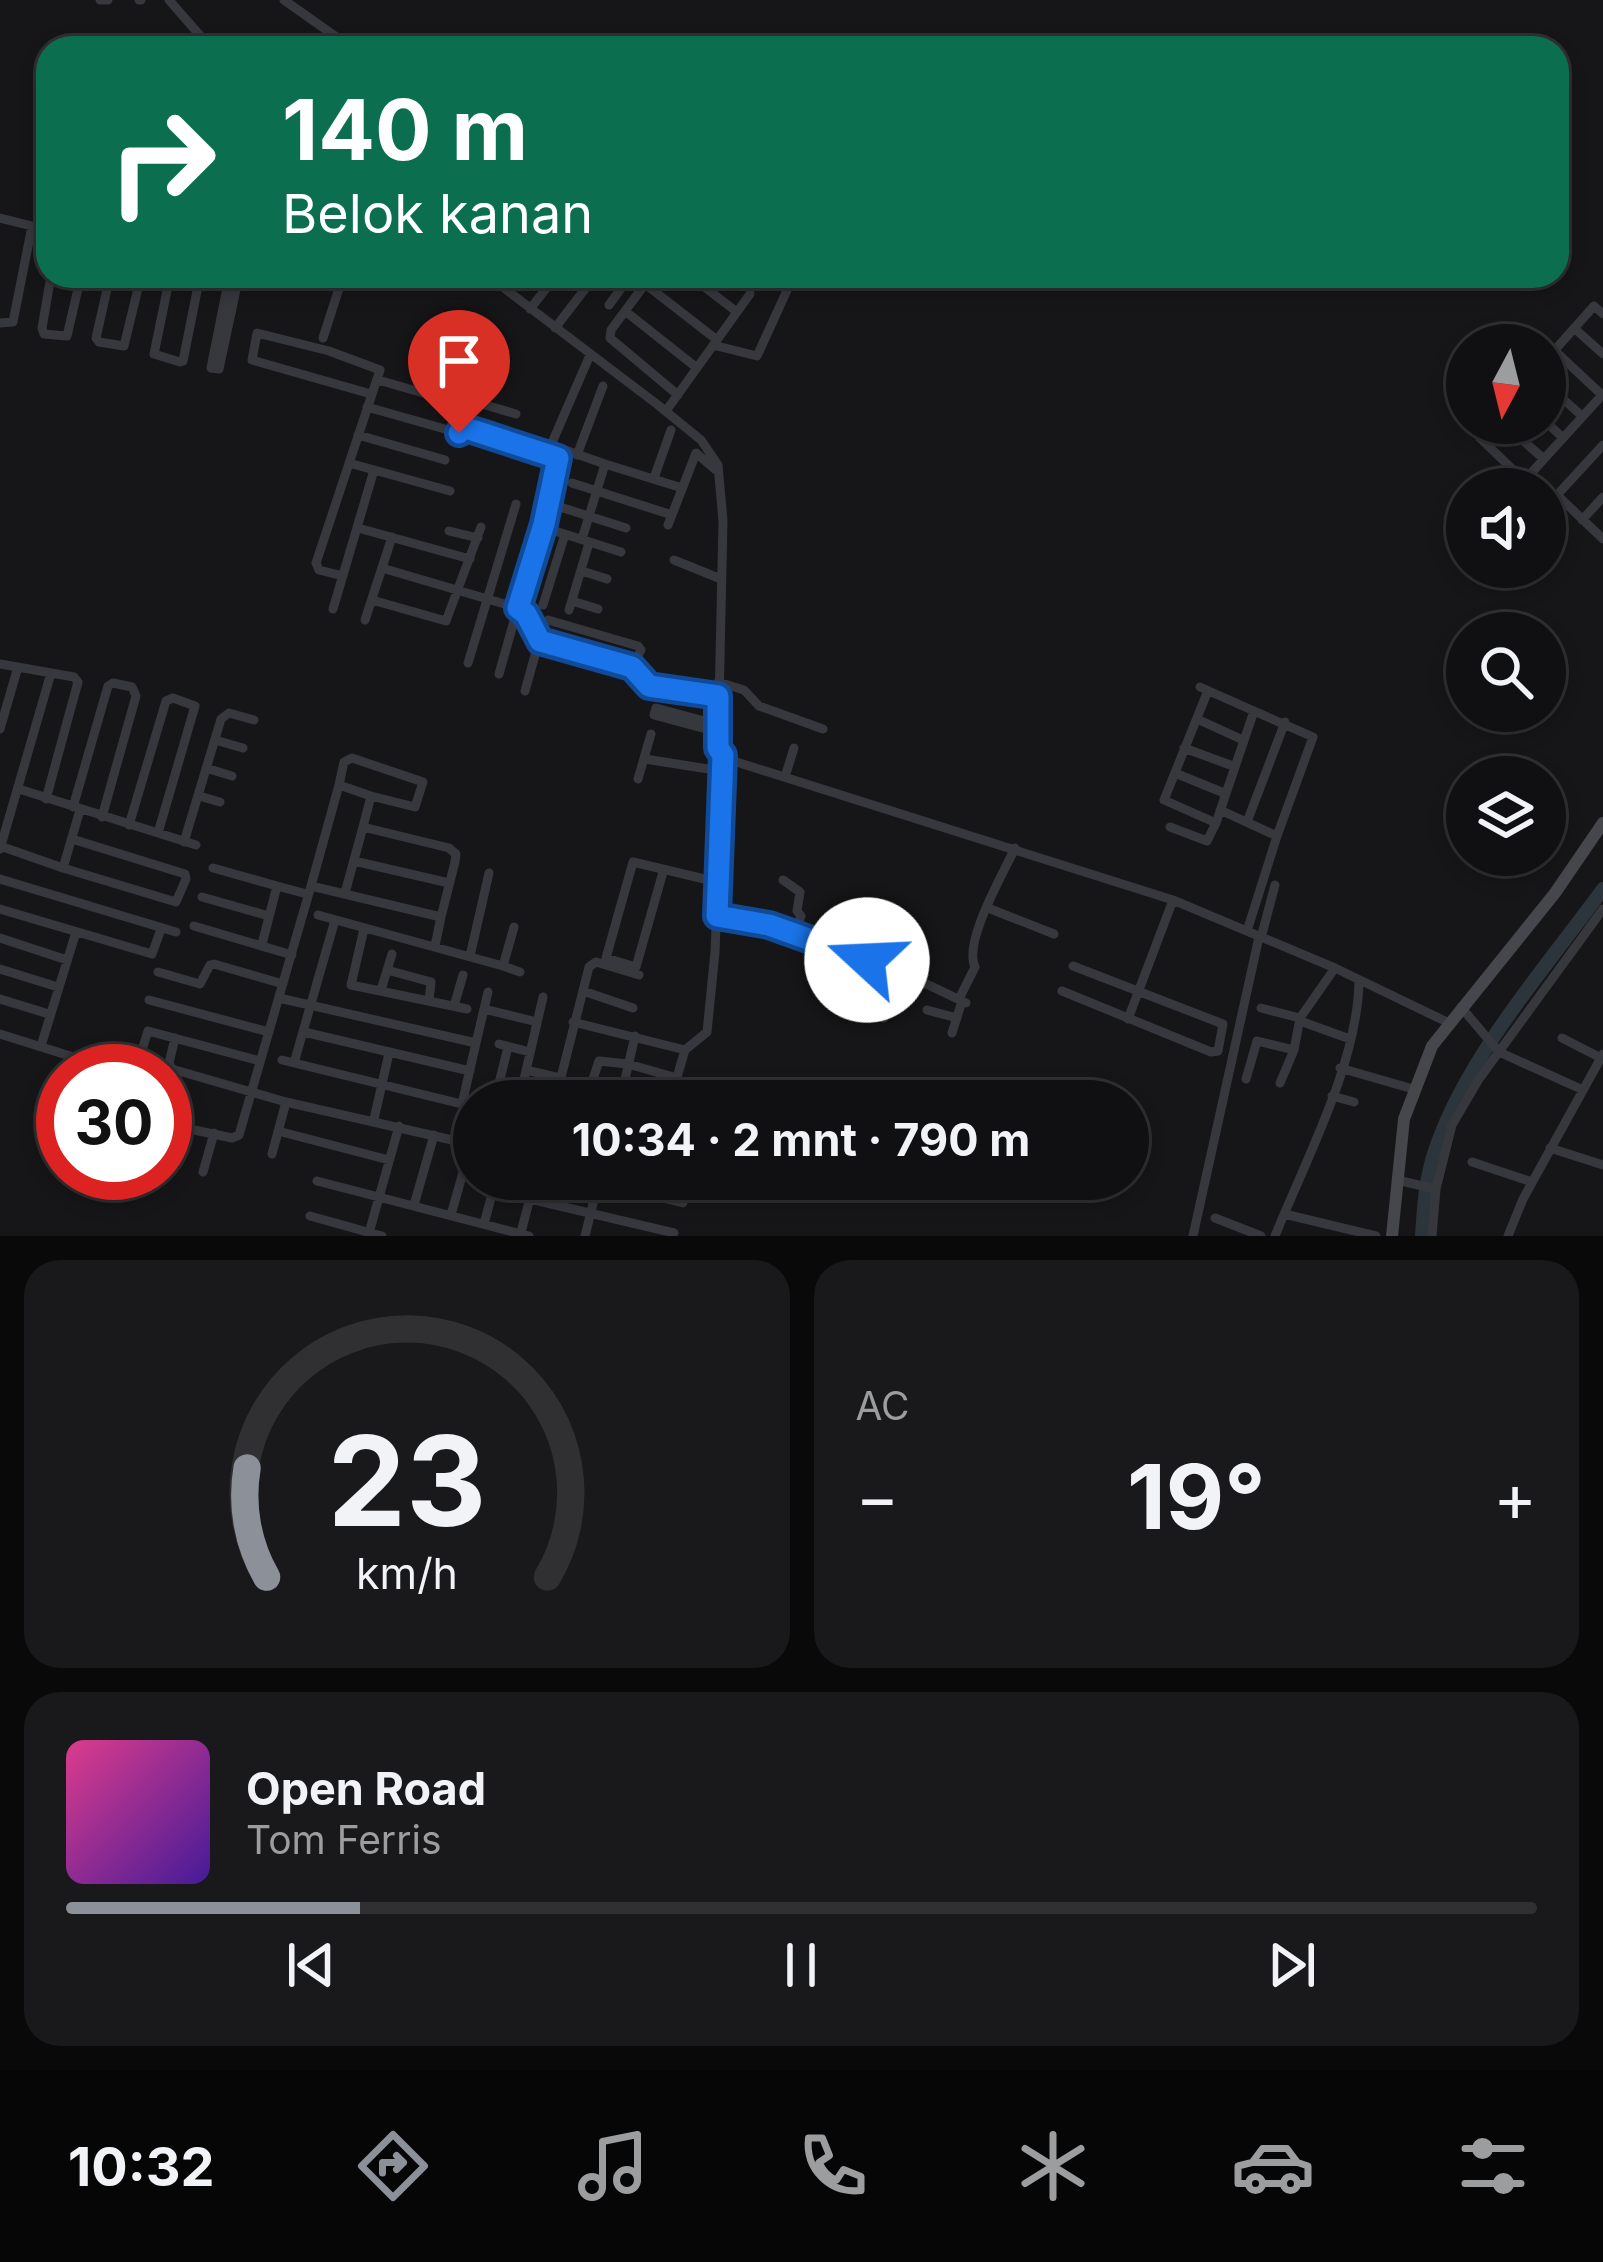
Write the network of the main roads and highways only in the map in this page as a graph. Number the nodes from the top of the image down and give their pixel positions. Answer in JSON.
{"nodes":[{"id":1,"x":1603,"y":823,"type":"edge"},
{"id":2,"x":1392,"y":1236,"type":"edge"}],
"edges":[{"from":1,"to":2,"type":"main road"}]}
